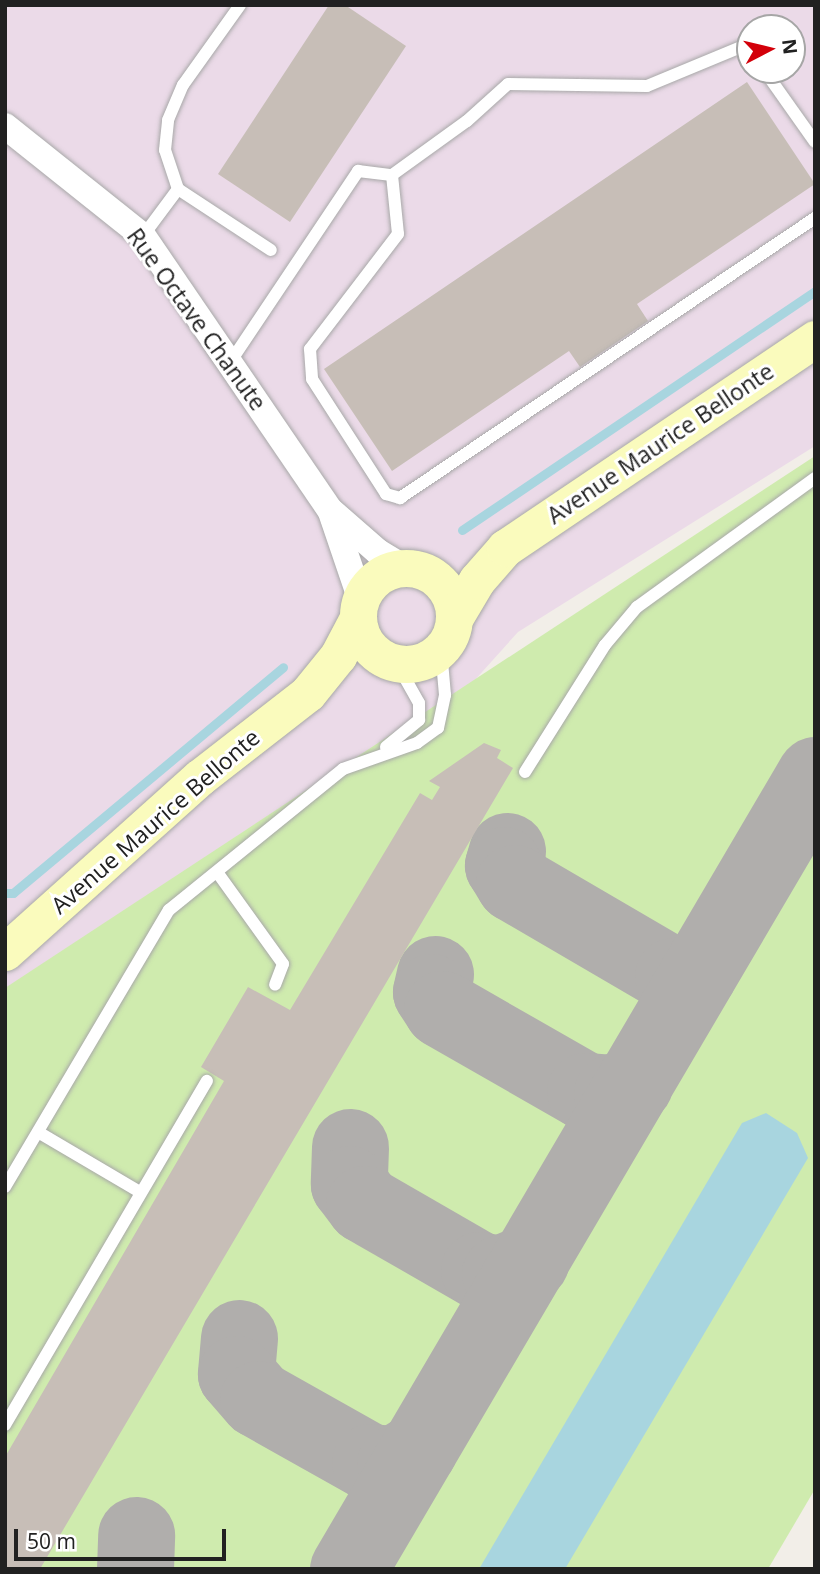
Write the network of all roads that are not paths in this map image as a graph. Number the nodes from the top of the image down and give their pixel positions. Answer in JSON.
{"nodes":[{"id":1,"x":240,"y":5,"type":"edge"},
{"id":2,"x":736,"y":49,"type":"edge"},
{"id":3,"x":774,"y":84,"type":"edge"},
{"id":4,"x":5,"y":126,"type":"edge"},
{"id":5,"x":815,"y":142,"type":"edge"},
{"id":6,"x":392,"y":175,"type":"junction"},
{"id":7,"x":178,"y":188,"type":"junction"},
{"id":8,"x":815,"y":218,"type":"edge"},
{"id":9,"x":143,"y":236,"type":"junction"},
{"id":10,"x":271,"y":250,"type":"dead end"},
{"id":11,"x":815,"y":339,"type":"edge"},
{"id":12,"x":231,"y":361,"type":"junction"},
{"id":13,"x":815,"y":478,"type":"edge"},
{"id":14,"x":330,"y":510,"type":"junction"},
{"id":15,"x":505,"y":548,"type":"junction"},
{"id":16,"x":415,"y":570,"type":"junction"},
{"id":17,"x":359,"y":609,"type":"junction"},
{"id":18,"x":448,"y":634,"type":"junction"},
{"id":19,"x":393,"y":663,"type":"junction"},
{"id":20,"x":308,"y":693,"type":"junction"},
{"id":21,"x":377,"y":753,"type":"junction"},
{"id":22,"x":525,"y":772,"type":"dead end"},
{"id":23,"x":217,"y":872,"type":"junction"},
{"id":24,"x":5,"y":952,"type":"edge"},
{"id":25,"x":275,"y":985,"type":"dead end"},
{"id":26,"x":207,"y":1081,"type":"dead end"},
{"id":27,"x":38,"y":1132,"type":"junction"},
{"id":28,"x":5,"y":1187,"type":"edge"},
{"id":29,"x":140,"y":1192,"type":"junction"},
{"id":30,"x":5,"y":1425,"type":"edge"}],
"edges":[{"from":1,"to":7,"type":"lane"},
{"from":2,"to":6,"type":"lane"},
{"from":3,"to":5,"type":"lane"},
{"from":4,"to":9,"type":"street","name":"Rue Octave Chanute"},
{"from":6,"to":8,"type":"lane"},
{"from":6,"to":12,"type":"lane"},
{"from":7,"to":9,"type":"lane"},
{"from":7,"to":10,"type":"lane"},
{"from":9,"to":12,"type":"street","name":"Rue Octave Chanute"},
{"from":11,"to":15,"type":"street","name":"Avenue Maurice Bellonte"},
{"from":12,"to":14,"type":"street","name":"Rue Octave Chanute"},
{"from":13,"to":22,"type":"lane"},
{"from":14,"to":16,"type":"street","name":"Rue Octave Chanute"},
{"from":14,"to":17,"type":"street","name":"Rue Octave Chanute"},
{"from":15,"to":16,"type":"street","name":"Avenue Maurice Bellonte"},
{"from":15,"to":18,"type":"street","name":"Avenue Maurice Bellonte"},
{"from":16,"to":17,"type":"street"},
{"from":16,"to":18,"type":"street"},
{"from":17,"to":19,"type":"street"},
{"from":17,"to":20,"type":"street","name":"Avenue Maurice Bellonte"},
{"from":18,"to":19,"type":"street"},
{"from":18,"to":21,"type":"lane"},
{"from":19,"to":20,"type":"street","name":"Avenue Maurice Bellonte"},
{"from":19,"to":21,"type":"lane"},
{"from":20,"to":24,"type":"street","name":"Avenue Maurice Bellonte"},
{"from":21,"to":23,"type":"lane"},
{"from":23,"to":25,"type":"lane"},
{"from":23,"to":27,"type":"lane"},
{"from":26,"to":29,"type":"lane"},
{"from":27,"to":28,"type":"lane"},
{"from":27,"to":29,"type":"lane"},
{"from":29,"to":30,"type":"lane"}]}
